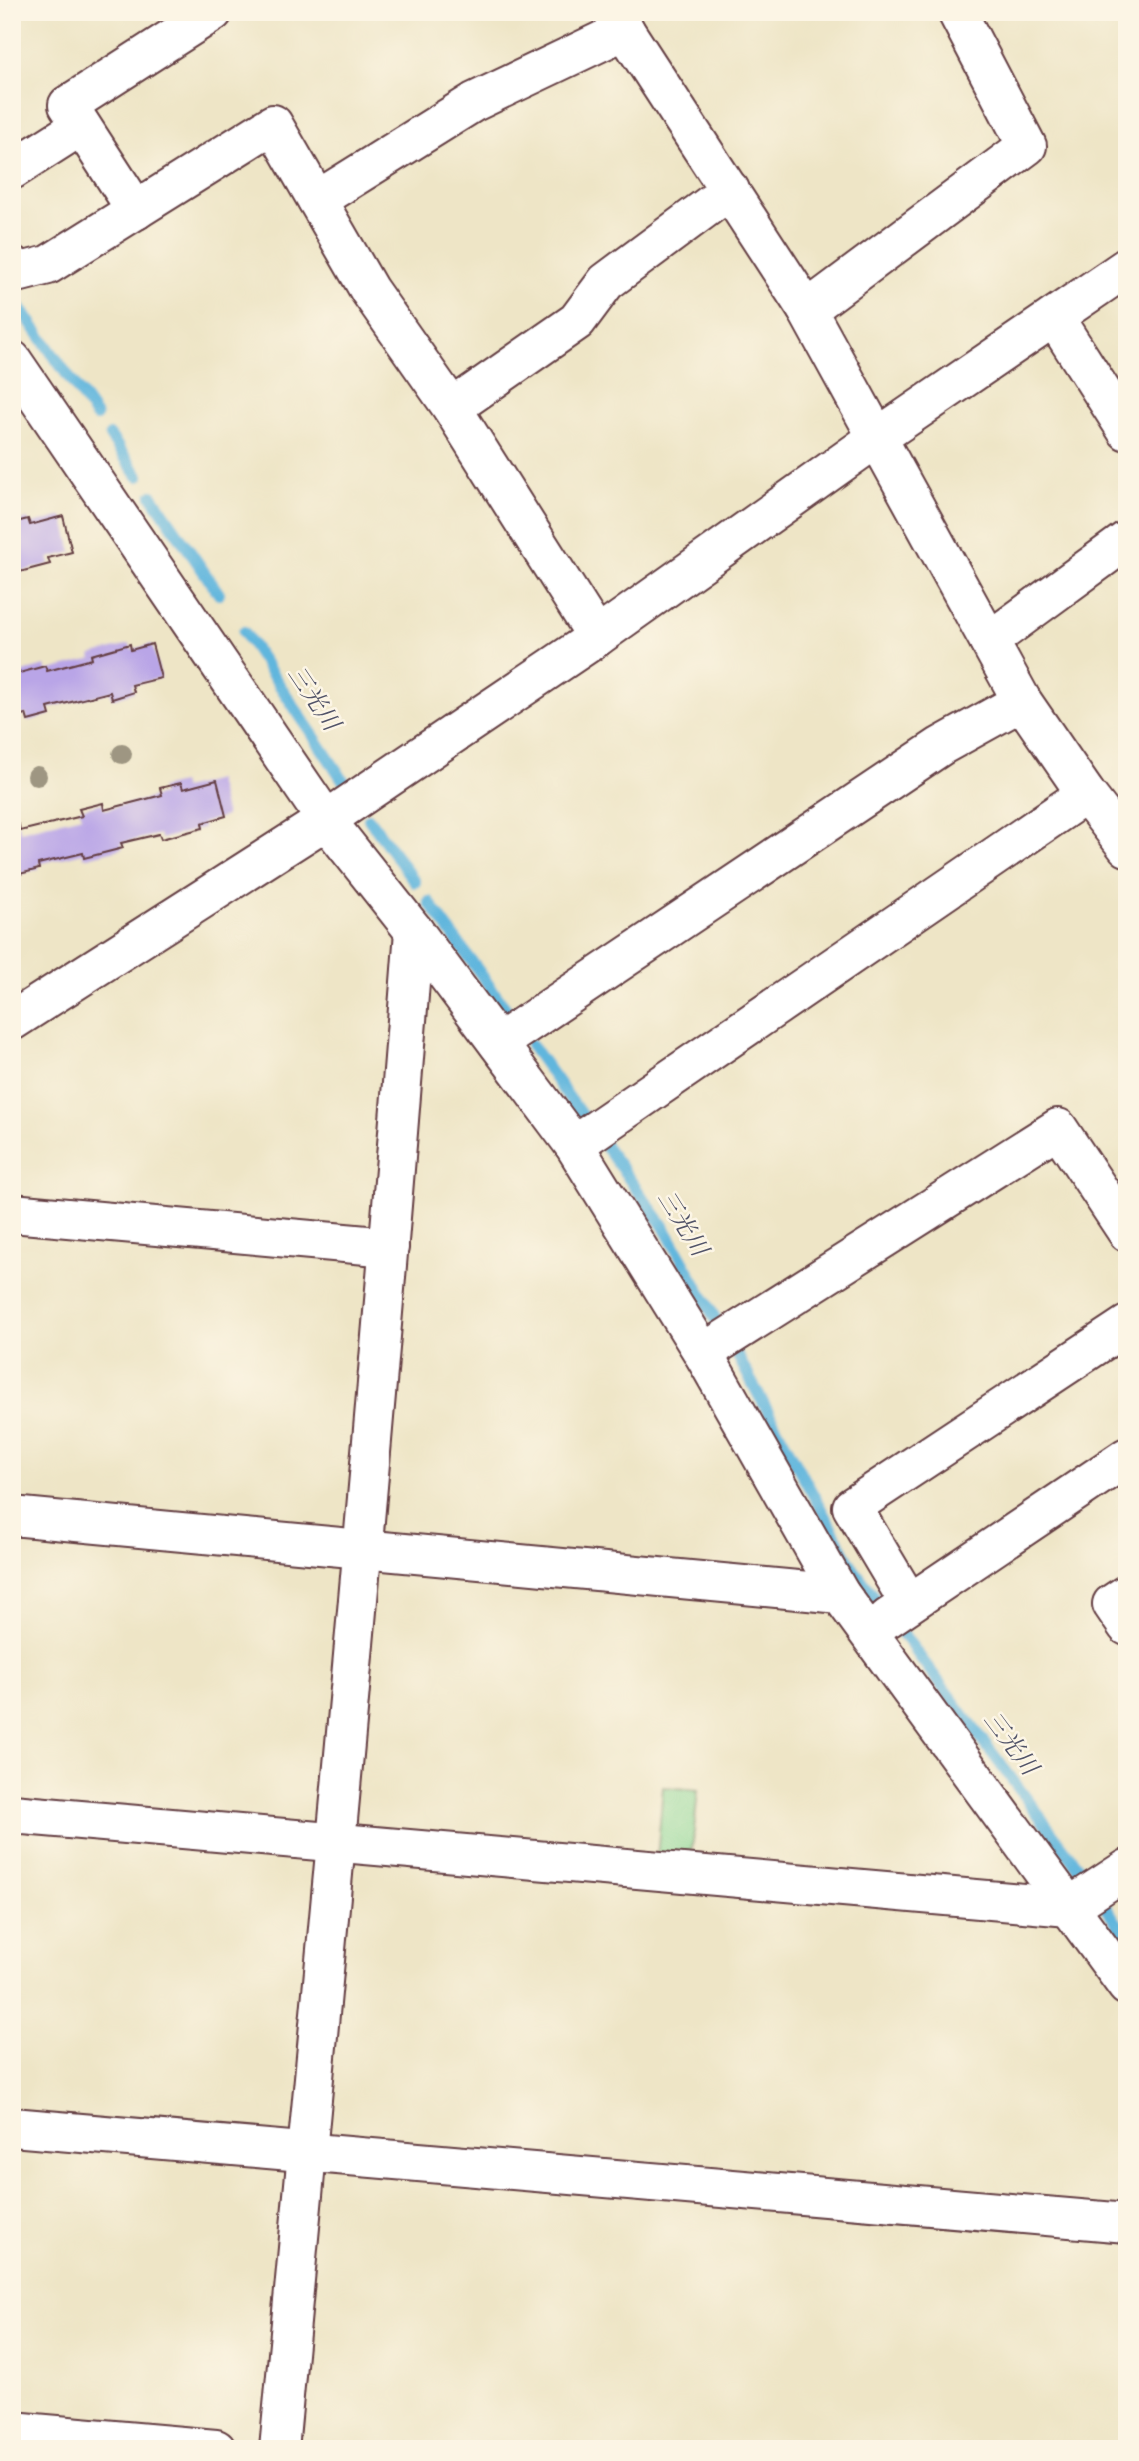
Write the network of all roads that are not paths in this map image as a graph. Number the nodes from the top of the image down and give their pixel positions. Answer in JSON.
{"nodes":[{"id":1,"x":212,"y":12,"type":"edge"},
{"id":2,"x":957,"y":12,"type":"edge"},
{"id":3,"x":620,"y":21,"type":"edge"},
{"id":4,"x":81,"y":127,"type":"junction"},
{"id":5,"x":12,"y":170,"type":"edge"},
{"id":6,"x":730,"y":190,"type":"junction"},
{"id":7,"x":317,"y":200,"type":"junction"},
{"id":8,"x":136,"y":210,"type":"junction"},
{"id":9,"x":12,"y":265,"type":"edge"},
{"id":10,"x":1127,"y":267,"type":"edge"},
{"id":11,"x":807,"y":310,"type":"junction"},
{"id":12,"x":1054,"y":317,"type":"junction"},
{"id":13,"x":12,"y":360,"type":"edge"},
{"id":14,"x":452,"y":408,"type":"junction"},
{"id":15,"x":1127,"y":432,"type":"edge"},
{"id":16,"x":878,"y":437,"type":"junction"},
{"id":17,"x":1127,"y":540,"type":"edge"},
{"id":18,"x":597,"y":637,"type":"junction"},
{"id":19,"x":989,"y":641,"type":"junction"},
{"id":20,"x":1022,"y":701,"type":"junction"},
{"id":21,"x":1086,"y":794,"type":"junction"},
{"id":22,"x":326,"y":820,"type":"junction"},
{"id":23,"x":1127,"y":847,"type":"edge"},
{"id":24,"x":414,"y":931,"type":"junction"},
{"id":25,"x":12,"y":1021,"type":"edge"},
{"id":26,"x":498,"y":1043,"type":"junction"},
{"id":27,"x":574,"y":1145,"type":"junction"},
{"id":28,"x":12,"y":1213,"type":"edge"},
{"id":29,"x":1127,"y":1232,"type":"edge"},
{"id":30,"x":389,"y":1247,"type":"junction"},
{"id":31,"x":1123,"y":1336,"type":"edge"},
{"id":32,"x":704,"y":1353,"type":"junction"},
{"id":33,"x":1127,"y":1457,"type":"edge"},
{"id":34,"x":12,"y":1516,"type":"edge"},
{"id":35,"x":363,"y":1548,"type":"junction"},
{"id":36,"x":840,"y":1594,"type":"junction"},
{"id":37,"x":1127,"y":1594,"type":"edge"},
{"id":38,"x":908,"y":1601,"type":"junction"},
{"id":39,"x":1127,"y":1626,"type":"edge"},
{"id":40,"x":868,"y":1632,"type":"junction"},
{"id":41,"x":12,"y":1814,"type":"edge"},
{"id":42,"x":336,"y":1842,"type":"junction"},
{"id":43,"x":1123,"y":1872,"type":"edge"},
{"id":44,"x":1077,"y":1902,"type":"junction"},
{"id":45,"x":1127,"y":1986,"type":"edge"},
{"id":46,"x":12,"y":2127,"type":"edge"},
{"id":47,"x":307,"y":2152,"type":"junction"},
{"id":48,"x":1127,"y":2222,"type":"edge"},
{"id":49,"x":12,"y":2431,"type":"edge"},
{"id":50,"x":216,"y":2449,"type":"edge"},
{"id":51,"x":279,"y":2449,"type":"edge"}],
"edges":[{"from":1,"to":4,"type":"street"},
{"from":2,"to":11,"type":"street"},
{"from":3,"to":6,"type":"street"},
{"from":3,"to":7,"type":"street"},
{"from":4,"to":5,"type":"street"},
{"from":4,"to":8,"type":"street"},
{"from":6,"to":11,"type":"street"},
{"from":6,"to":14,"type":"street"},
{"from":7,"to":8,"type":"street"},
{"from":7,"to":14,"type":"street"},
{"from":8,"to":9,"type":"street"},
{"from":10,"to":12,"type":"street"},
{"from":11,"to":16,"type":"street"},
{"from":12,"to":15,"type":"street"},
{"from":12,"to":16,"type":"street"},
{"from":13,"to":22,"type":"street"},
{"from":14,"to":18,"type":"street"},
{"from":16,"to":18,"type":"street"},
{"from":16,"to":19,"type":"street"},
{"from":17,"to":19,"type":"street"},
{"from":18,"to":22,"type":"street"},
{"from":19,"to":20,"type":"street"},
{"from":20,"to":21,"type":"street"},
{"from":20,"to":26,"type":"street"},
{"from":21,"to":23,"type":"street"},
{"from":21,"to":27,"type":"street"},
{"from":22,"to":24,"type":"street"},
{"from":22,"to":25,"type":"street"},
{"from":24,"to":26,"type":"street"},
{"from":24,"to":30,"type":"street"},
{"from":26,"to":27,"type":"street"},
{"from":27,"to":32,"type":"street"},
{"from":28,"to":30,"type":"street"},
{"from":29,"to":32,"type":"street"},
{"from":30,"to":35,"type":"street"},
{"from":31,"to":38,"type":"street"},
{"from":32,"to":36,"type":"street"},
{"from":33,"to":38,"type":"street"},
{"from":34,"to":35,"type":"street"},
{"from":35,"to":36,"type":"street"},
{"from":35,"to":42,"type":"street"},
{"from":36,"to":40,"type":"street"},
{"from":37,"to":39,"type":"street"},
{"from":38,"to":40,"type":"street"},
{"from":40,"to":44,"type":"street"},
{"from":41,"to":42,"type":"street"},
{"from":42,"to":44,"type":"street"},
{"from":42,"to":47,"type":"street"},
{"from":43,"to":44,"type":"street"},
{"from":44,"to":45,"type":"street"},
{"from":46,"to":47,"type":"street"},
{"from":47,"to":48,"type":"street"},
{"from":47,"to":51,"type":"street"},
{"from":49,"to":50,"type":"street"}]}
